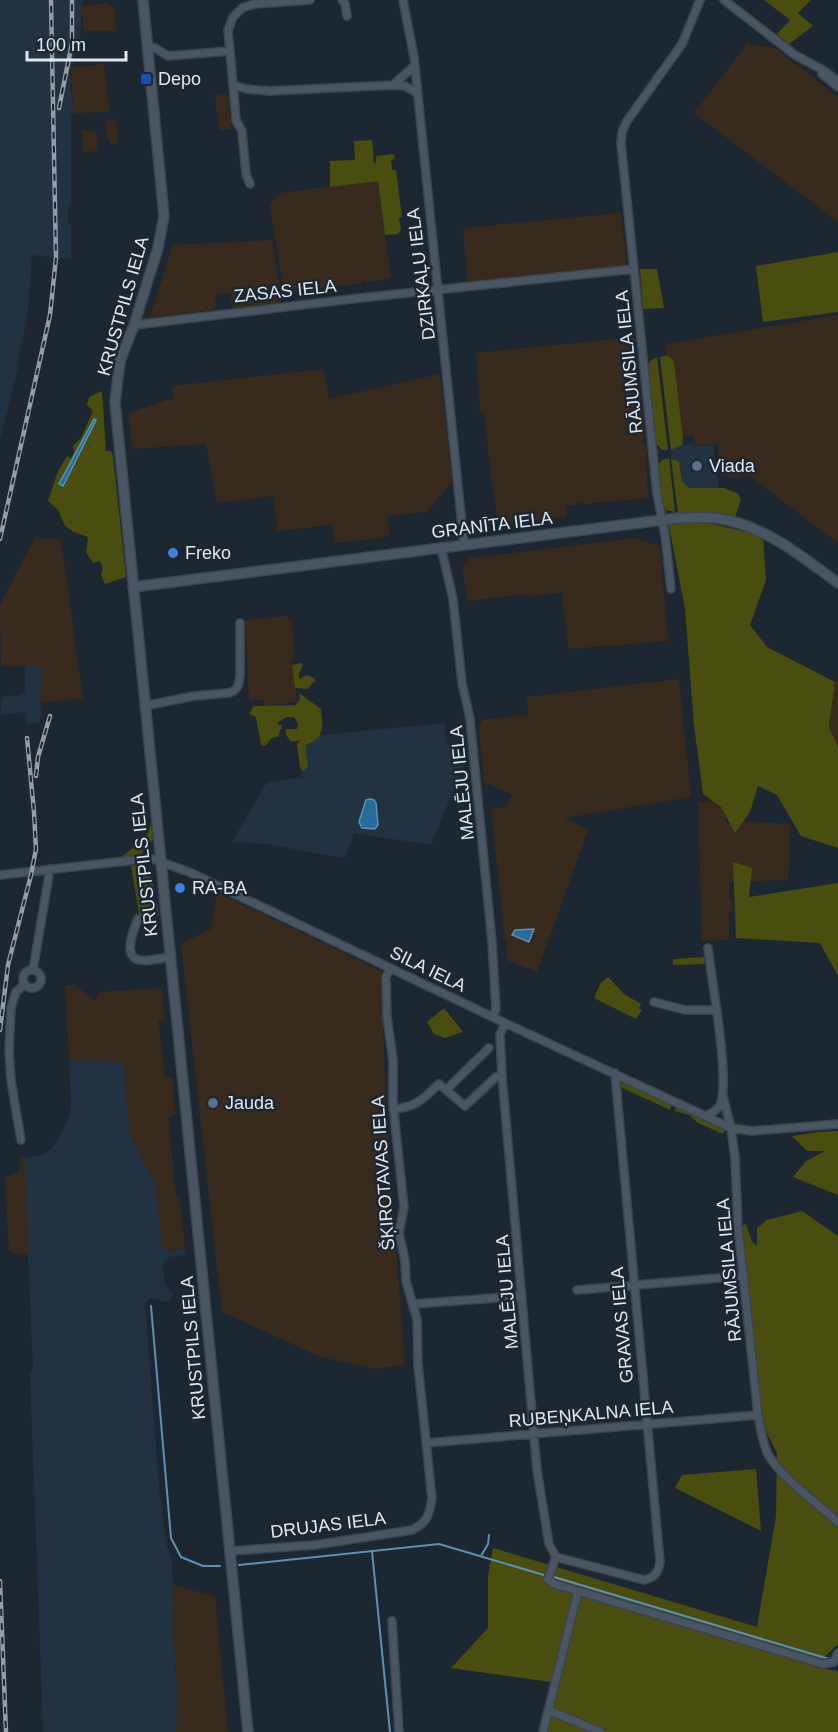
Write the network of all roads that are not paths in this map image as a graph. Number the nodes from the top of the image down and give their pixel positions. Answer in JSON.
{"nodes":[{"id":1,"x":143,"y":0,"type":"edge"},
{"id":2,"x":310,"y":0,"type":"edge"},
{"id":3,"x":342,"y":0,"type":"edge"},
{"id":4,"x":404,"y":0,"type":"edge"},
{"id":5,"x":700,"y":0,"type":"edge"},
{"id":6,"x":724,"y":0,"type":"edge"},
{"id":7,"x":348,"y":16,"type":"dead end"},
{"id":8,"x":148,"y":48,"type":"junction"},
{"id":9,"x":230,"y":51,"type":"junction"},
{"id":10,"x":811,"y":64,"type":"junction"},
{"id":11,"x":414,"y":66,"type":"junction"},
{"id":12,"x":838,"y":81,"type":"edge"},
{"id":13,"x":233,"y":85,"type":"junction"},
{"id":14,"x":393,"y":85,"type":"junction"},
{"id":15,"x":838,"y":87,"type":"edge"},
{"id":16,"x":417,"y":93,"type":"junction"},
{"id":17,"x":250,"y":184,"type":"dead end"},
{"id":18,"x":634,"y":269,"type":"junction"},
{"id":19,"x":439,"y":290,"type":"junction"},
{"id":20,"x":134,"y":325,"type":"junction"},
{"id":21,"x":661,"y":519,"type":"junction"},
{"id":22,"x":464,"y":545,"type":"junction"},
{"id":23,"x":441,"y":548,"type":"junction"},
{"id":24,"x":838,"y":583,"type":"edge"},
{"id":25,"x":133,"y":587,"type":"junction"},
{"id":26,"x":670,"y":589,"type":"dead end"},
{"id":27,"x":240,"y":623,"type":"dead end"},
{"id":28,"x":144,"y":706,"type":"junction"},
{"id":29,"x":160,"y":861,"type":"junction"},
{"id":30,"x":50,"y":869,"type":"junction"},
{"id":31,"x":0,"y":875,"type":"edge"},
{"id":32,"x":138,"y":919,"type":"dead end"},
{"id":33,"x":708,"y":948,"type":"dead end"},
{"id":34,"x":170,"y":957,"type":"junction"},
{"id":35,"x":390,"y":968,"type":"junction"},
{"id":36,"x":33,"y":970,"type":"junction"},
{"id":37,"x":25,"y":984,"type":"junction"},
{"id":38,"x":654,"y":1002,"type":"dead end"},
{"id":39,"x":716,"y":1010,"type":"junction"},
{"id":40,"x":493,"y":1017,"type":"junction"},
{"id":41,"x":505,"y":1023,"type":"junction"},
{"id":42,"x":489,"y":1048,"type":"dead end"},
{"id":43,"x":615,"y":1073,"type":"junction"},
{"id":44,"x":502,"y":1076,"type":"junction"},
{"id":45,"x":447,"y":1089,"type":"junction"},
{"id":46,"x":723,"y":1096,"type":"junction"},
{"id":47,"x":393,"y":1109,"type":"junction"},
{"id":48,"x":706,"y":1116,"type":"junction"},
{"id":49,"x":838,"y":1124,"type":"edge"},
{"id":50,"x":731,"y":1128,"type":"junction"},
{"id":51,"x":21,"y":1140,"type":"dead end"},
{"id":52,"x":743,"y":1276,"type":"junction"},
{"id":53,"x":633,"y":1285,"type":"junction"},
{"id":54,"x":577,"y":1290,"type":"dead end"},
{"id":55,"x":522,"y":1296,"type":"junction"},
{"id":56,"x":413,"y":1304,"type":"junction"},
{"id":57,"x":758,"y":1415,"type":"junction"},
{"id":58,"x":647,"y":1424,"type":"junction"},
{"id":59,"x":535,"y":1434,"type":"junction"},
{"id":60,"x":426,"y":1443,"type":"junction"},
{"id":61,"x":427,"y":1519,"type":"joint"},
{"id":62,"x":838,"y":1522,"type":"edge"},
{"id":63,"x":229,"y":1551,"type":"junction"},
{"id":64,"x":556,"y":1557,"type":"junction"},
{"id":65,"x":578,"y":1591,"type":"junction"},
{"id":66,"x":392,"y":1620,"type":"dead end"},
{"id":67,"x":838,"y":1653,"type":"edge"},
{"id":68,"x":548,"y":1710,"type":"junction"},
{"id":69,"x":248,"y":1732,"type":"edge"},
{"id":70,"x":399,"y":1732,"type":"edge"},
{"id":71,"x":543,"y":1732,"type":"edge"},
{"id":72,"x":601,"y":1732,"type":"edge"}],
"edges":[{"from":1,"to":8,"type":"main road","name":"KRUSTPILS IELA"},
{"from":2,"to":9,"type":"street"},
{"from":3,"to":7,"type":"street"},
{"from":4,"to":11,"type":"street","name":"DZIRKAĻU IELA"},
{"from":5,"to":18,"type":"street","name":"RĀJUMSILA IELA"},
{"from":6,"to":10,"type":"street"},
{"from":8,"to":9,"type":"street"},
{"from":8,"to":20,"type":"main road","name":"KRUSTPILS IELA"},
{"from":9,"to":13,"type":"street"},
{"from":10,"to":12,"type":"street"},
{"from":10,"to":15,"type":"street"},
{"from":11,"to":14,"type":"street"},
{"from":11,"to":16,"type":"street","name":"DZIRKAĻU IELA"},
{"from":13,"to":14,"type":"street"},
{"from":13,"to":17,"type":"street"},
{"from":14,"to":16,"type":"street"},
{"from":16,"to":19,"type":"street","name":"DZIRKAĻU IELA"},
{"from":18,"to":19,"type":"street","name":"ZASAS IELA"},
{"from":18,"to":21,"type":"street","name":"RĀJUMSILA IELA"},
{"from":19,"to":20,"type":"street","name":"ZASAS IELA"},
{"from":19,"to":22,"type":"street","name":"DZIRKAĻU IELA"},
{"from":20,"to":25,"type":"main road","name":"KRUSTPILS IELA"},
{"from":21,"to":22,"type":"main road","name":"GRANĪTA IELA"},
{"from":21,"to":24,"type":"main road","name":"GRANĪTA IELA"},
{"from":21,"to":26,"type":"street","name":"RĀJUMSILA IELA"},
{"from":22,"to":23,"type":"main road","name":"GRANĪTA IELA"},
{"from":23,"to":25,"type":"main road","name":"GRANĪTA IELA"},
{"from":23,"to":40,"type":"street","name":"MALĒJU IELA"},
{"from":25,"to":28,"type":"main road","name":"KRUSTPILS IELA"},
{"from":27,"to":28,"type":"street"},
{"from":28,"to":29,"type":"main road","name":"KRUSTPILS IELA"},
{"from":29,"to":30,"type":"street","name":"SILA IELA"},
{"from":29,"to":34,"type":"main road","name":"KRUSTPILS IELA"},
{"from":29,"to":35,"type":"street","name":"SILA IELA"},
{"from":30,"to":31,"type":"street","name":"SILA IELA"},
{"from":30,"to":36,"type":"street"},
{"from":32,"to":34,"type":"street"},
{"from":33,"to":39,"type":"street","name":"RĀJUMSILA IELA"},
{"from":34,"to":63,"type":"main road","name":"KRUSTPILS IELA"},
{"from":35,"to":40,"type":"street","name":"SILA IELA"},
{"from":35,"to":47,"type":"street","name":"ŠĶIROTAVAS IELA"},
{"from":36,"to":37,"type":"street"},
{"from":36,"to":37,"type":"street"},
{"from":37,"to":51,"type":"street"},
{"from":38,"to":39,"type":"street"},
{"from":39,"to":46,"type":"street","name":"RĀJUMSILA IELA"},
{"from":40,"to":41,"type":"street","name":"SILA IELA"},
{"from":41,"to":43,"type":"street","name":"SILA IELA"},
{"from":41,"to":44,"type":"street","name":"MALĒJU IELA"},
{"from":42,"to":45,"type":"street"},
{"from":43,"to":48,"type":"street","name":"SILA IELA"},
{"from":43,"to":53,"type":"street","name":"GRAVAS IELA"},
{"from":44,"to":45,"type":"street"},
{"from":44,"to":55,"type":"street","name":"MALĒJU IELA"},
{"from":45,"to":47,"type":"street"},
{"from":46,"to":48,"type":"street"},
{"from":46,"to":50,"type":"street","name":"RĀJUMSILA IELA"},
{"from":47,"to":56,"type":"street","name":"ŠĶIROTAVAS IELA"},
{"from":48,"to":50,"type":"street","name":"SILA IELA"},
{"from":49,"to":50,"type":"street","name":"SILA IELA"},
{"from":50,"to":52,"type":"street","name":"RĀJUMSILA IELA"},
{"from":52,"to":53,"type":"street"},
{"from":52,"to":57,"type":"street","name":"RĀJUMSILA IELA"},
{"from":53,"to":54,"type":"street"},
{"from":53,"to":58,"type":"street","name":"GRAVAS IELA"},
{"from":55,"to":56,"type":"street"},
{"from":55,"to":59,"type":"street","name":"MALĒJU IELA"},
{"from":56,"to":60,"type":"street","name":"ŠĶIROTAVAS IELA"},
{"from":57,"to":58,"type":"street","name":"RUBEŅKALNA IELA"},
{"from":57,"to":62,"type":"street","name":"RĀJUMSILA IELA"},
{"from":58,"to":59,"type":"street","name":"RUBEŅKALNA IELA"},
{"from":58,"to":64,"type":"street","name":"GRAVAS IELA"},
{"from":59,"to":60,"type":"street","name":"RUBEŅKALNA IELA"},
{"from":59,"to":64,"type":"street","name":"MALĒJU IELA"},
{"from":60,"to":61,"type":"street","name":"ŠĶIROTAVAS IELA"},
{"from":61,"to":63,"type":"street","name":"DRUJAS IELA"},
{"from":63,"to":69,"type":"main road","name":"KRUSTPILS IELA"},
{"from":64,"to":65,"type":"street"},
{"from":65,"to":67,"type":"street"},
{"from":65,"to":68,"type":"street"},
{"from":66,"to":70,"type":"street"},
{"from":68,"to":71,"type":"street"},
{"from":68,"to":72,"type":"street"}]}
